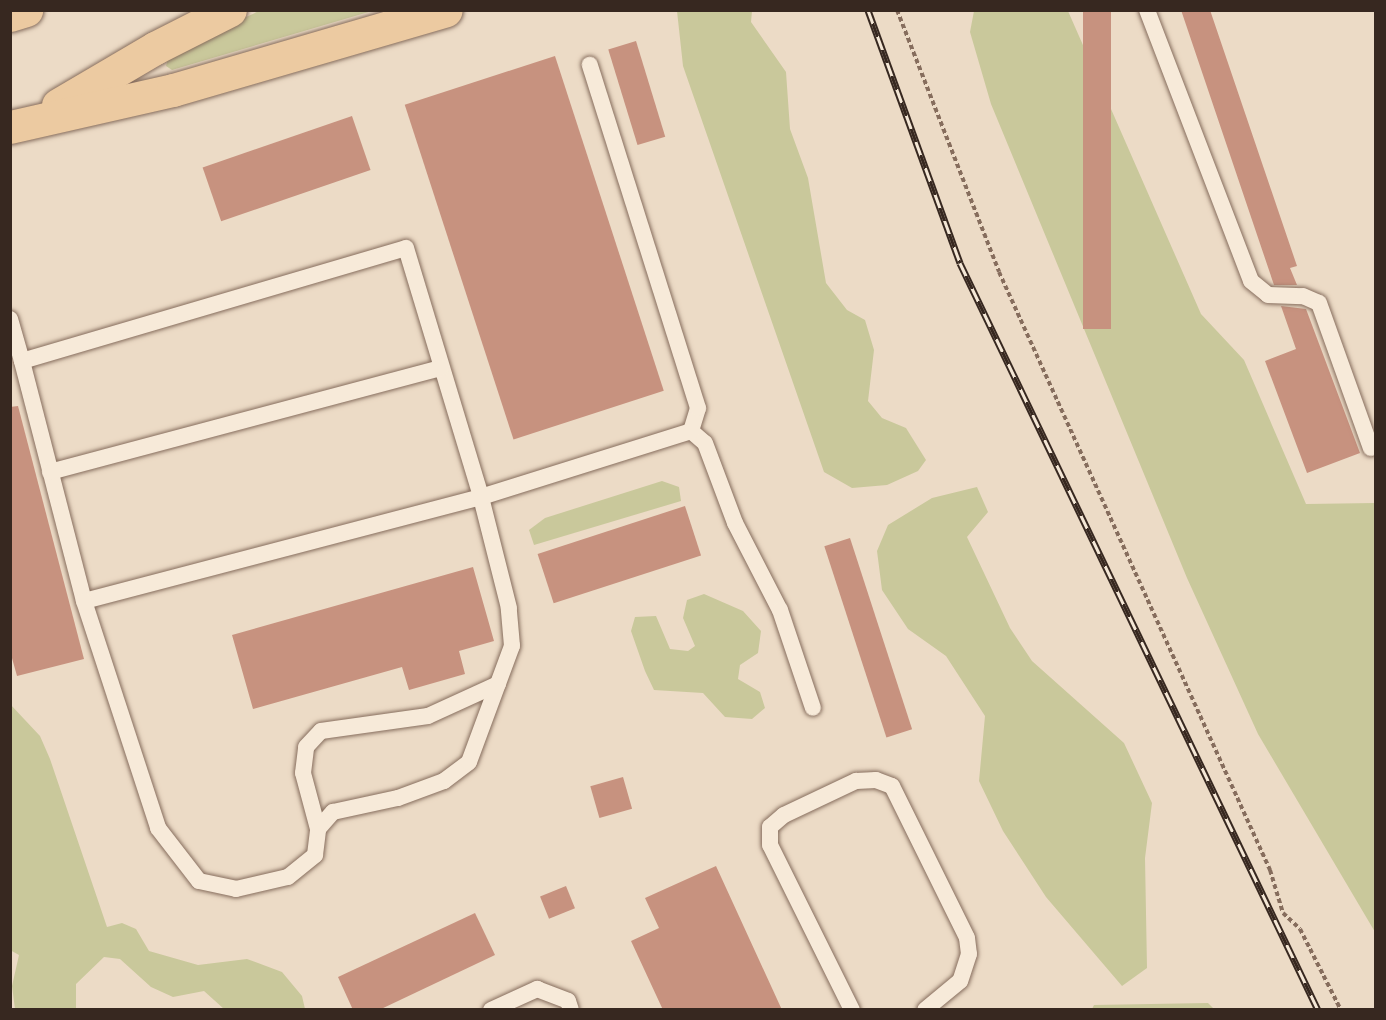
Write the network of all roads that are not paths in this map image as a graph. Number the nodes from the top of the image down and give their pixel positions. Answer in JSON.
{"nodes":[{"id":1,"x":26,"y":10,"type":"edge"},
{"id":2,"x":230,"y":10,"type":"edge"},
{"id":3,"x":446,"y":10,"type":"edge"},
{"id":4,"x":1148,"y":10,"type":"edge"},
{"id":5,"x":10,"y":15,"type":"edge"},
{"id":6,"x":154,"y":48,"type":"junction"},
{"id":7,"x":590,"y":65,"type":"dead end"},
{"id":8,"x":173,"y":90,"type":"junction"},
{"id":9,"x":23,"y":123,"type":"edge"},
{"id":10,"x":10,"y":319,"type":"edge"},
{"id":11,"x":22,"y":361,"type":"junction"},
{"id":12,"x":440,"y":368,"type":"junction"},
{"id":13,"x":691,"y":431,"type":"junction"},
{"id":14,"x":1371,"y":448,"type":"dead end"},
{"id":15,"x":50,"y":472,"type":"junction"},
{"id":16,"x":481,"y":497,"type":"junction"},
{"id":17,"x":84,"y":601,"type":"junction"},
{"id":18,"x":498,"y":684,"type":"junction"},
{"id":19,"x":813,"y":708,"type":"dead end"},
{"id":20,"x":318,"y":829,"type":"junction"},
{"id":21,"x":491,"y":1010,"type":"edge"},
{"id":22,"x":571,"y":1010,"type":"edge"},
{"id":23,"x":852,"y":1010,"type":"edge"},
{"id":24,"x":925,"y":1010,"type":"edge"}],
"edges":[{"from":1,"to":5,"type":"main road"},
{"from":2,"to":6,"type":"main road"},
{"from":3,"to":8,"type":"main road"},
{"from":4,"to":14,"type":"lane"},
{"from":6,"to":8,"type":"main road"},
{"from":6,"to":9,"type":"main road"},
{"from":7,"to":13,"type":"lane"},
{"from":8,"to":9,"type":"main road"},
{"from":10,"to":11,"type":"lane"},
{"from":11,"to":12,"type":"lane"},
{"from":11,"to":15,"type":"lane"},
{"from":12,"to":15,"type":"lane"},
{"from":12,"to":16,"type":"lane"},
{"from":13,"to":16,"type":"lane"},
{"from":13,"to":19,"type":"lane"},
{"from":15,"to":17,"type":"lane"},
{"from":16,"to":17,"type":"lane"},
{"from":16,"to":18,"type":"lane"},
{"from":17,"to":20,"type":"lane"},
{"from":18,"to":20,"type":"lane"},
{"from":18,"to":20,"type":"lane"},
{"from":21,"to":22,"type":"lane"},
{"from":23,"to":24,"type":"lane"}]}
